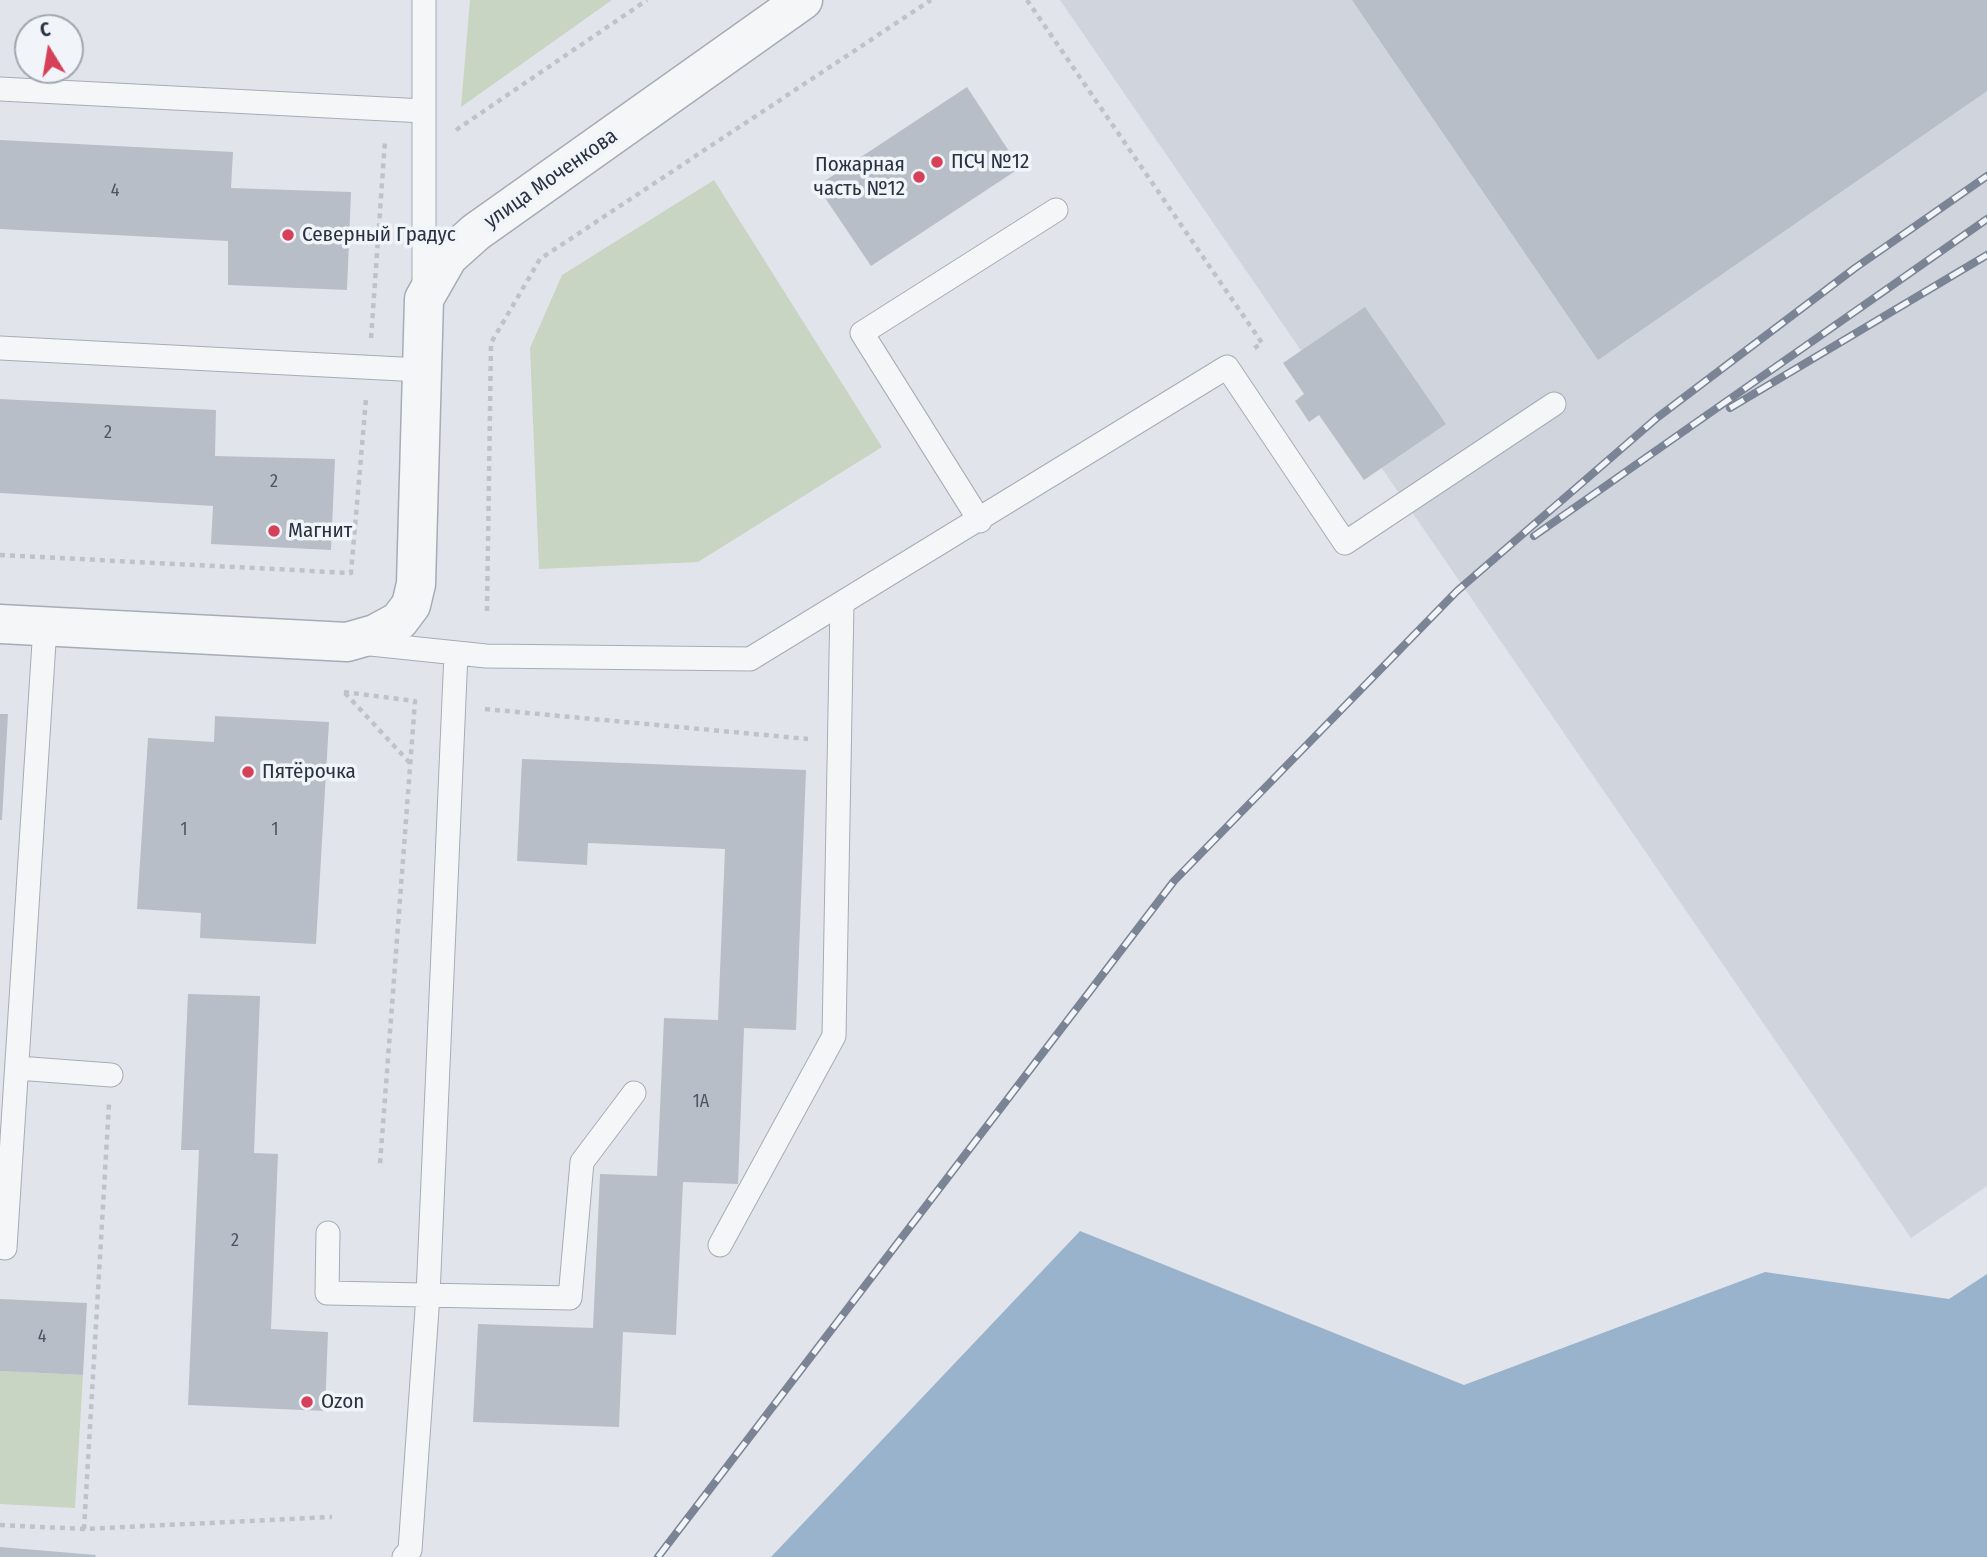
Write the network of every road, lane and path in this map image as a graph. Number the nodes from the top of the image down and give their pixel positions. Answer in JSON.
{"nodes":[{"id":1,"x":424,"y":0,"type":"edge"},
{"id":2,"x":647,"y":0,"type":"edge"},
{"id":3,"x":803,"y":0,"type":"edge"},
{"id":4,"x":931,"y":0,"type":"edge"},
{"id":5,"x":1027,"y":0,"type":"edge"},
{"id":6,"x":0,"y":89,"type":"edge"},
{"id":7,"x":387,"y":108,"type":"junction"},
{"id":8,"x":424,"y":111,"type":"junction"},
{"id":9,"x":424,"y":152,"type":"junction"},
{"id":10,"x":1056,"y":210,"type":"dead end"},
{"id":11,"x":424,"y":299,"type":"junction"},
{"id":12,"x":0,"y":348,"type":"edge"},
{"id":13,"x":1227,"y":367,"type":"junction"},
{"id":14,"x":369,"y":369,"type":"junction"},
{"id":15,"x":420,"y":370,"type":"junction"},
{"id":16,"x":1554,"y":404,"type":"dead end"},
{"id":17,"x":980,"y":521,"type":"junction"},
{"id":18,"x":0,"y":555,"type":"edge"},
{"id":19,"x":842,"y":603,"type":"junction"},
{"id":20,"x":487,"y":611,"type":"dead end"},
{"id":21,"x":0,"y":624,"type":"edge"},
{"id":22,"x":45,"y":627,"type":"junction"},
{"id":23,"x":347,"y":642,"type":"junction"},
{"id":24,"x":457,"y":653,"type":"junction"},
{"id":25,"x":415,"y":701,"type":"junction"},
{"id":26,"x":454,"y":705,"type":"junction"},
{"id":27,"x":839,"y":742,"type":"junction"},
{"id":28,"x":410,"y":764,"type":"junction"},
{"id":29,"x":17,"y":1068,"type":"junction"},
{"id":30,"x":111,"y":1075,"type":"joint"},
{"id":31,"x":634,"y":1093,"type":"dead end"},
{"id":32,"x":380,"y":1164,"type":"dead end"},
{"id":33,"x":5,"y":1172,"type":"edge"},
{"id":34,"x":328,"y":1233,"type":"dead end"},
{"id":35,"x":720,"y":1245,"type":"dead end"},
{"id":36,"x":0,"y":1247,"type":"edge"},
{"id":37,"x":428,"y":1295,"type":"junction"},
{"id":38,"x":332,"y":1517,"type":"dead end"},
{"id":39,"x":0,"y":1525,"type":"edge"},
{"id":40,"x":84,"y":1529,"type":"junction"},
{"id":41,"x":404,"y":1557,"type":"edge"}],
"edges":[{"from":1,"to":8,"type":"lane"},
{"from":2,"to":9,"type":"path"},
{"from":3,"to":11,"type":"street","name":"улица Моченкова"},
{"from":4,"to":20,"type":"path"},
{"from":5,"to":13,"type":"path"},
{"from":6,"to":7,"type":"lane"},
{"from":7,"to":8,"type":"lane"},
{"from":7,"to":14,"type":"path"},
{"from":8,"to":9,"type":"lane"},
{"from":9,"to":11,"type":"lane"},
{"from":10,"to":17,"type":"lane"},
{"from":11,"to":15,"type":"street","name":"улица Моченкова"},
{"from":12,"to":14,"type":"lane"},
{"from":13,"to":16,"type":"lane"},
{"from":13,"to":17,"type":"lane"},
{"from":14,"to":15,"type":"lane"},
{"from":14,"to":18,"type":"path"},
{"from":15,"to":23,"type":"street","name":"улица Моченкова"},
{"from":17,"to":19,"type":"lane"},
{"from":19,"to":24,"type":"lane"},
{"from":19,"to":27,"type":"lane"},
{"from":21,"to":22,"type":"street"},
{"from":22,"to":23,"type":"street"},
{"from":22,"to":29,"type":"lane"},
{"from":23,"to":24,"type":"lane"},
{"from":24,"to":26,"type":"lane"},
{"from":25,"to":26,"type":"path"},
{"from":25,"to":28,"type":"path"},
{"from":25,"to":28,"type":"path"},
{"from":26,"to":27,"type":"path"},
{"from":26,"to":37,"type":"lane"},
{"from":27,"to":35,"type":"lane"},
{"from":28,"to":32,"type":"path"},
{"from":29,"to":30,"type":"lane"},
{"from":29,"to":33,"type":"lane"},
{"from":30,"to":40,"type":"path"},
{"from":31,"to":37,"type":"lane"},
{"from":33,"to":36,"type":"lane"},
{"from":34,"to":37,"type":"lane"},
{"from":37,"to":41,"type":"lane"},
{"from":38,"to":40,"type":"path"},
{"from":39,"to":40,"type":"path"}]}
